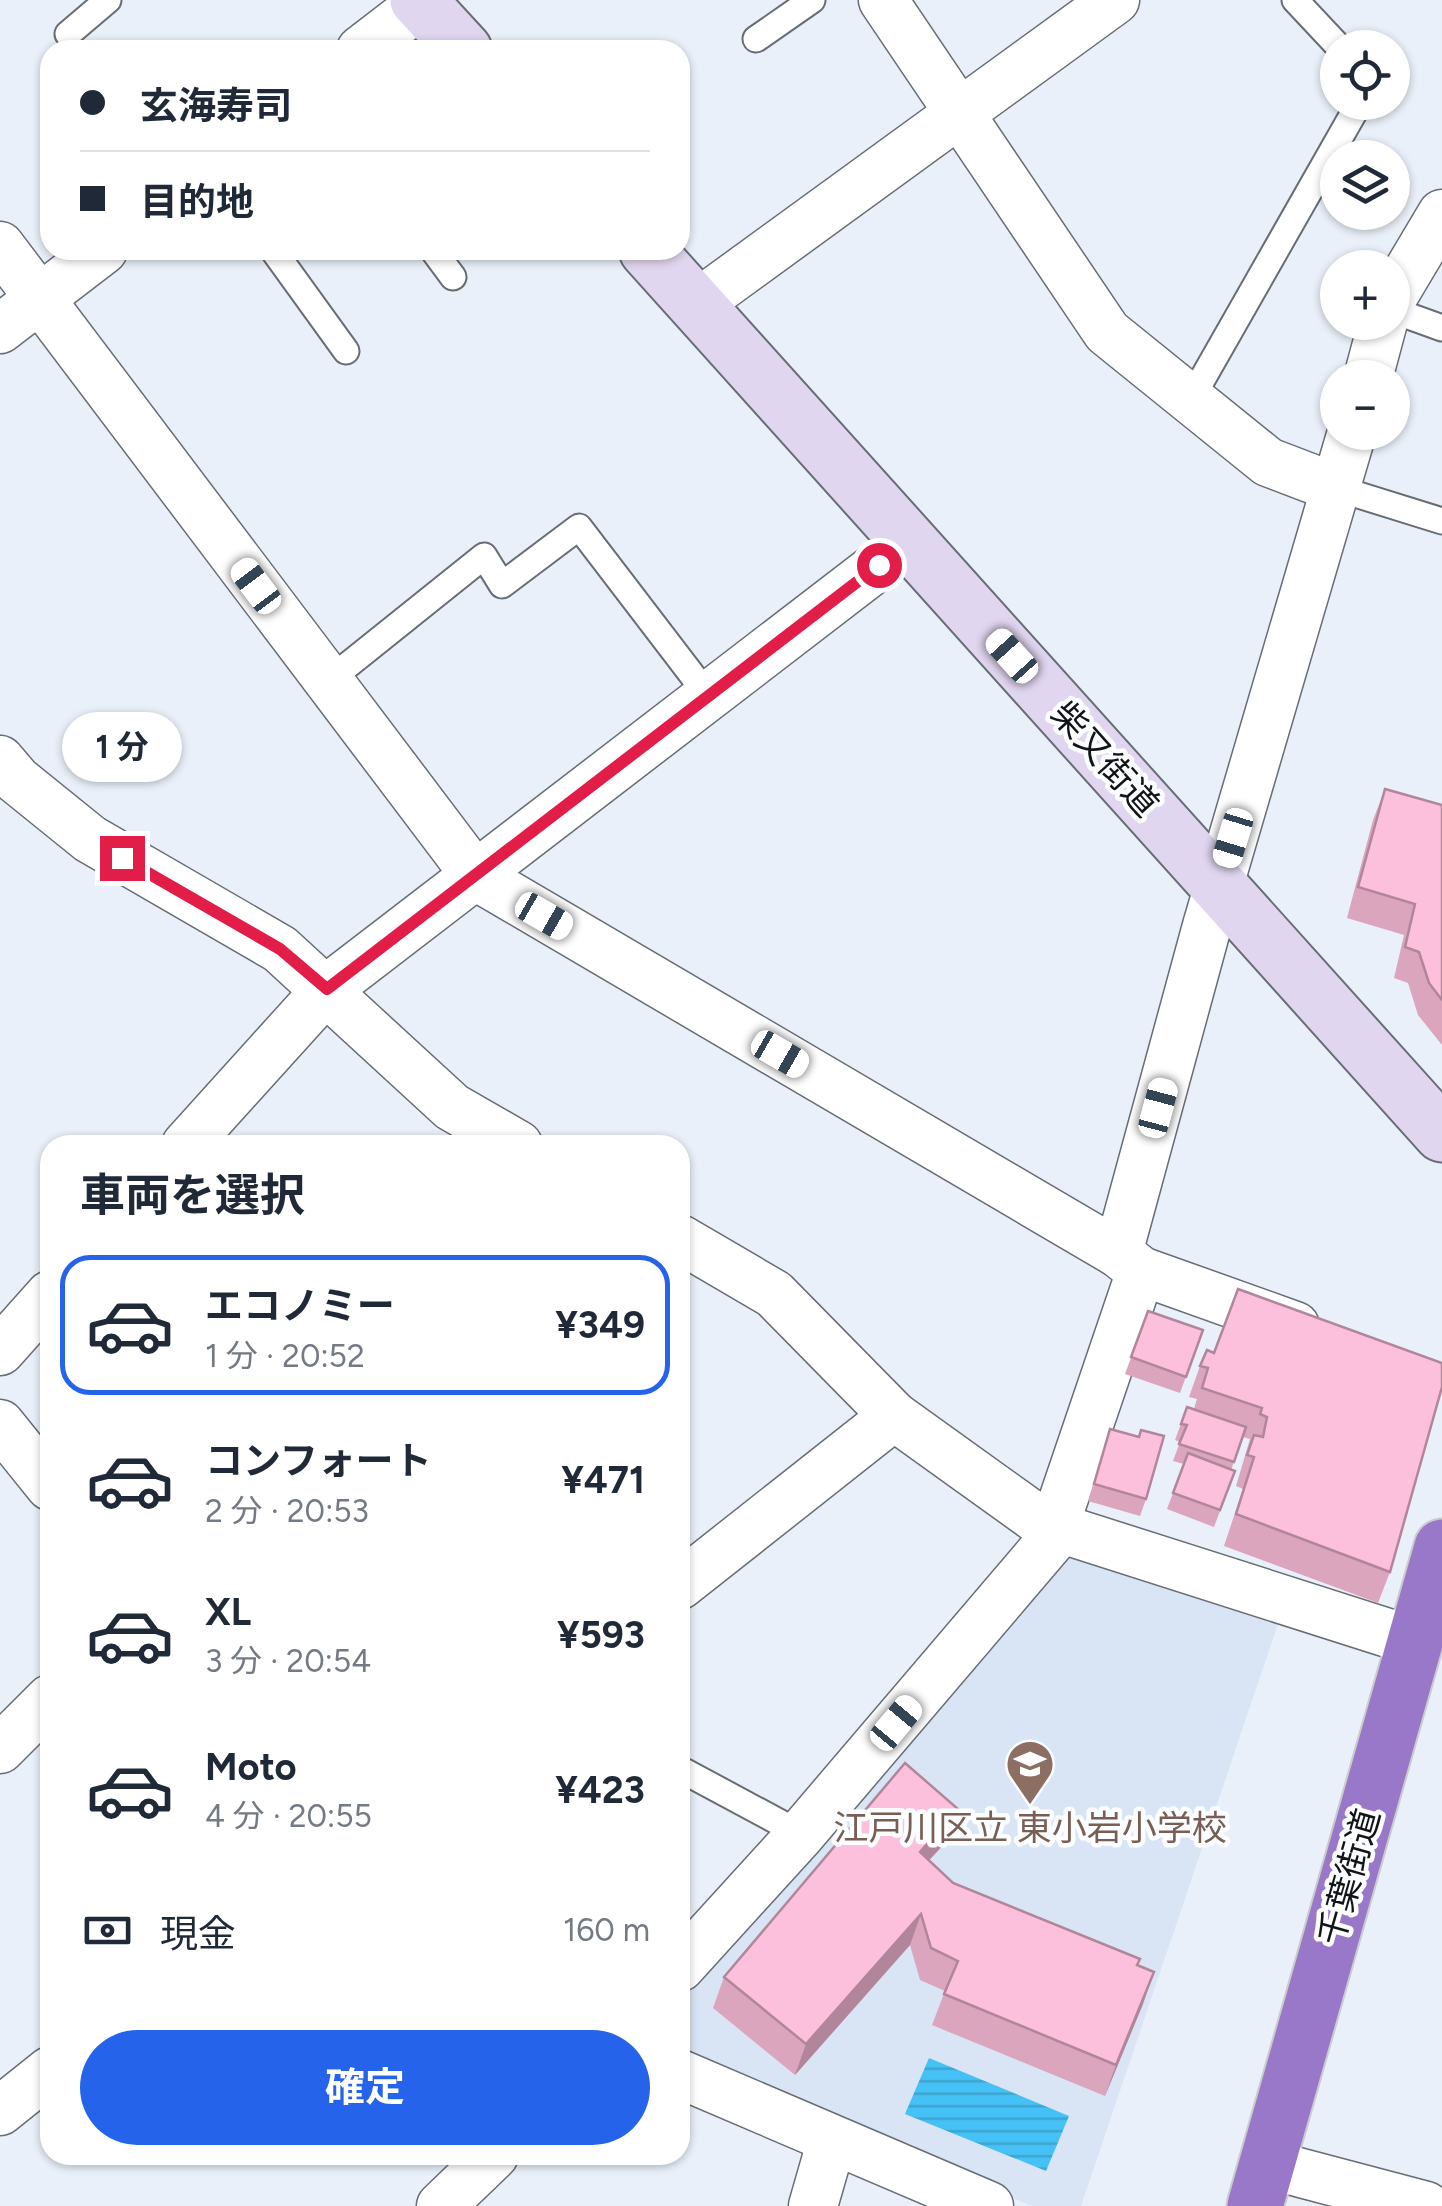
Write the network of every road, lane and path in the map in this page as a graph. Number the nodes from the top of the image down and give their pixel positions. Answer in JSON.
{"nodes":[{"id":1,"x":108,"y":0,"type":"edge"},
{"id":2,"x":812,"y":0,"type":"edge"},
{"id":3,"x":883,"y":0,"type":"edge"},
{"id":4,"x":1115,"y":0,"type":"edge"},
{"id":5,"x":1295,"y":0,"type":"edge"},
{"id":6,"x":422,"y":1,"type":"edge"},
{"id":7,"x":1323,"y":30,"type":"edge"},
{"id":8,"x":68,"y":34,"type":"dead end"},
{"id":9,"x":756,"y":39,"type":"dead end"},
{"id":10,"x":373,"y":40,"type":"edge"},
{"id":11,"x":455,"y":40,"type":"edge"},
{"id":12,"x":961,"y":112,"type":"junction"},
{"id":13,"x":1350,"y":120,"type":"edge"},
{"id":14,"x":1442,"y":214,"type":"edge"},
{"id":15,"x":0,"y":246,"type":"edge"},
{"id":16,"x":90,"y":260,"type":"edge"},
{"id":17,"x":280,"y":260,"type":"edge"},
{"id":18,"x":440,"y":260,"type":"edge"},
{"id":19,"x":656,"y":260,"type":"edge"},
{"id":20,"x":1410,"y":268,"type":"edge"},
{"id":21,"x":453,"y":277,"type":"dead end"},
{"id":22,"x":39,"y":300,"type":"junction"},
{"id":23,"x":697,"y":304,"type":"junction"},
{"id":24,"x":1410,"y":316,"type":"edge"},
{"id":25,"x":1442,"y":328,"type":"edge"},
{"id":26,"x":0,"y":329,"type":"edge"},
{"id":27,"x":346,"y":350,"type":"dead end"},
{"id":28,"x":1191,"y":398,"type":"junction"},
{"id":29,"x":1347,"y":450,"type":"edge"},
{"id":30,"x":1336,"y":488,"type":"junction"},
{"id":31,"x":1442,"y":522,"type":"edge"},
{"id":32,"x":910,"y":542,"type":"junction"},
{"id":33,"x":328,"y":680,"type":"junction"},
{"id":34,"x":709,"y":696,"type":"junction"},
{"id":35,"x":6,"y":779,"type":"edge"},
{"id":36,"x":476,"y":876,"type":"junction"},
{"id":37,"x":1219,"y":886,"type":"junction"},
{"id":38,"x":327,"y":989,"type":"junction"},
{"id":39,"x":1442,"y":1134,"type":"edge"},
{"id":40,"x":195,"y":1135,"type":"edge"},
{"id":41,"x":501,"y":1135,"type":"edge"},
{"id":42,"x":690,"y":1246,"type":"edge"},
{"id":43,"x":1130,"y":1262,"type":"junction"},
{"id":44,"x":40,"y":1307,"type":"edge"},
{"id":45,"x":1329,"y":1338,"type":"edge"},
{"id":46,"x":0,"y":1351,"type":"edge"},
{"id":47,"x":894,"y":1416,"type":"junction"},
{"id":48,"x":0,"y":1424,"type":"edge"},
{"id":49,"x":40,"y":1474,"type":"edge"},
{"id":50,"x":1057,"y":1528,"type":"junction"},
{"id":51,"x":1442,"y":1547,"type":"edge"},
{"id":52,"x":690,"y":1578,"type":"edge"},
{"id":53,"x":1422,"y":1661,"type":"edge"},
{"id":54,"x":40,"y":1709,"type":"edge"},
{"id":55,"x":0,"y":1749,"type":"edge"},
{"id":56,"x":690,"y":1774,"type":"edge"},
{"id":57,"x":801,"y":1834,"type":"junction"},
{"id":58,"x":690,"y":1956,"type":"edge"},
{"id":59,"x":690,"y":2078,"type":"edge"},
{"id":60,"x":40,"y":2079,"type":"edge"},
{"id":61,"x":0,"y":2110,"type":"edge"},
{"id":62,"x":832,"y":2140,"type":"junction"},
{"id":63,"x":484,"y":2165,"type":"edge"},
{"id":64,"x":1261,"y":2185,"type":"edge"},
{"id":65,"x":441,"y":2206,"type":"edge"},
{"id":66,"x":813,"y":2206,"type":"edge"},
{"id":67,"x":990,"y":2206,"type":"edge"},
{"id":68,"x":1426,"y":2206,"type":"edge"}],
"edges":[{"from":1,"to":8,"type":"lane"},
{"from":2,"to":9,"type":"lane"},
{"from":3,"to":12,"type":"street"},
{"from":4,"to":12,"type":"street"},
{"from":5,"to":7,"type":"lane"},
{"from":6,"to":10,"type":"street"},
{"from":6,"to":11,"type":"main road"},
{"from":12,"to":23,"type":"street"},
{"from":12,"to":28,"type":"street"},
{"from":13,"to":28,"type":"lane"},
{"from":14,"to":20,"type":"street"},
{"from":15,"to":22,"type":"street"},
{"from":16,"to":22,"type":"street"},
{"from":17,"to":27,"type":"lane"},
{"from":18,"to":21,"type":"lane"},
{"from":19,"to":23,"type":"main road","name":"柴又街道"},
{"from":22,"to":26,"type":"street"},
{"from":22,"to":33,"type":"street"},
{"from":23,"to":32,"type":"main road","name":"柴又街道"},
{"from":24,"to":25,"type":"lane"},
{"from":28,"to":30,"type":"street"},
{"from":29,"to":30,"type":"street"},
{"from":30,"to":31,"type":"lane"},
{"from":30,"to":37,"type":"street"},
{"from":32,"to":34,"type":"street"},
{"from":32,"to":37,"type":"main road","name":"柴又街道"},
{"from":33,"to":34,"type":"lane"},
{"from":33,"to":36,"type":"street"},
{"from":34,"to":36,"type":"street"},
{"from":35,"to":38,"type":"street"},
{"from":36,"to":38,"type":"street"},
{"from":36,"to":43,"type":"street"},
{"from":37,"to":39,"type":"main road","name":"柴又街道"},
{"from":37,"to":43,"type":"street"},
{"from":38,"to":40,"type":"street"},
{"from":38,"to":41,"type":"street"},
{"from":42,"to":47,"type":"street"},
{"from":43,"to":45,"type":"street"},
{"from":43,"to":50,"type":"street"},
{"from":44,"to":46,"type":"street"},
{"from":47,"to":50,"type":"street"},
{"from":47,"to":52,"type":"street"},
{"from":48,"to":49,"type":"street"},
{"from":50,"to":53,"type":"street"},
{"from":50,"to":57,"type":"street"},
{"from":51,"to":53,"type":"highway","name":"千葉街道"},
{"from":53,"to":64,"type":"highway","name":"千葉街道"},
{"from":54,"to":55,"type":"street"},
{"from":56,"to":57,"type":"lane"},
{"from":57,"to":58,"type":"street"},
{"from":59,"to":62,"type":"street"},
{"from":60,"to":61,"type":"street"},
{"from":62,"to":66,"type":"street"},
{"from":62,"to":67,"type":"street"},
{"from":63,"to":65,"type":"street"},
{"from":64,"to":68,"type":"street"}]}
